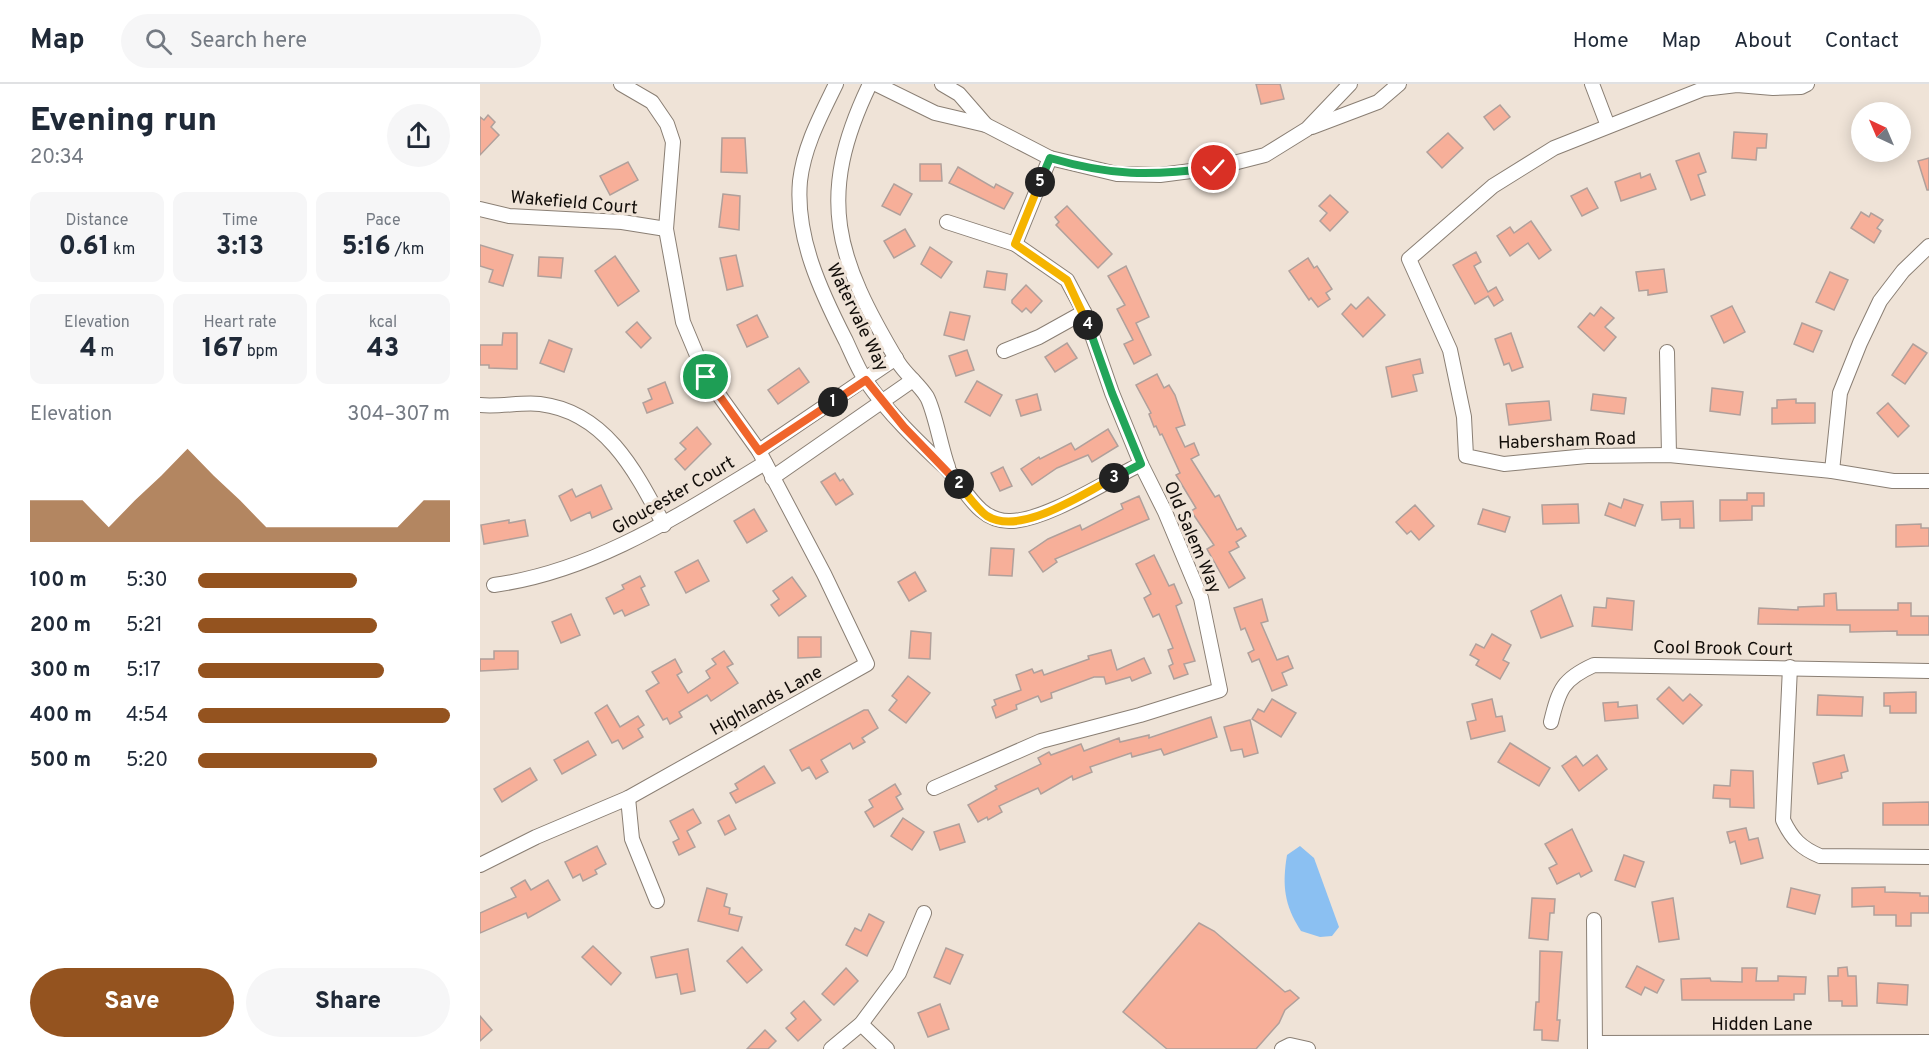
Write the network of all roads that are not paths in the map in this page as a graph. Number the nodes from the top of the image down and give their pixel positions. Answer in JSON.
{"nodes":[{"id":1,"x":621,"y":84,"type":"edge"},
{"id":2,"x":836,"y":84,"type":"edge"},
{"id":3,"x":870,"y":84,"type":"edge"},
{"id":4,"x":876,"y":84,"type":"edge"},
{"id":5,"x":942,"y":84,"type":"edge"},
{"id":6,"x":1350,"y":84,"type":"edge"},
{"id":7,"x":1399,"y":84,"type":"edge"},
{"id":8,"x":1592,"y":84,"type":"edge"},
{"id":9,"x":1807,"y":84,"type":"edge"},
{"id":10,"x":986,"y":125,"type":"junction"},
{"id":11,"x":1608,"y":126,"type":"junction"},
{"id":12,"x":1307,"y":129,"type":"junction"},
{"id":13,"x":1050,"y":158,"type":"junction"},
{"id":14,"x":480,"y":209,"type":"edge"},
{"id":15,"x":947,"y":222,"type":"dead end"},
{"id":16,"x":666,"y":229,"type":"junction"},
{"id":17,"x":1015,"y":244,"type":"junction"},
{"id":18,"x":1929,"y":246,"type":"edge"},
{"id":19,"x":1084,"y":312,"type":"junction"},
{"id":20,"x":1004,"y":351,"type":"dead end"},
{"id":21,"x":1667,"y":352,"type":"dead end"},
{"id":22,"x":896,"y":358,"type":"junction"},
{"id":23,"x":866,"y":380,"type":"junction"},
{"id":24,"x":913,"y":380,"type":"junction"},
{"id":25,"x":883,"y":402,"type":"junction"},
{"id":26,"x":480,"y":405,"type":"edge"},
{"id":27,"x":1669,"y":455,"type":"junction"},
{"id":28,"x":762,"y":457,"type":"junction"},
{"id":29,"x":1141,"y":464,"type":"junction"},
{"id":30,"x":1832,"y":471,"type":"junction"},
{"id":31,"x":950,"y":472,"type":"junction"},
{"id":32,"x":772,"y":478,"type":"junction"},
{"id":33,"x":1929,"y":481,"type":"edge"},
{"id":34,"x":664,"y":525,"type":"junction"},
{"id":35,"x":494,"y":585,"type":"dead end"},
{"id":36,"x":1790,"y":667,"type":"junction"},
{"id":37,"x":1929,"y":671,"type":"edge"},
{"id":38,"x":1551,"y":722,"type":"dead end"},
{"id":39,"x":934,"y":788,"type":"dead end"},
{"id":40,"x":628,"y":798,"type":"junction"},
{"id":41,"x":1929,"y":857,"type":"edge"},
{"id":42,"x":480,"y":865,"type":"edge"},
{"id":43,"x":657,"y":901,"type":"dead end"},
{"id":44,"x":924,"y":913,"type":"dead end"},
{"id":45,"x":1594,"y":920,"type":"dead end"},
{"id":46,"x":861,"y":1024,"type":"junction"},
{"id":47,"x":1929,"y":1042,"type":"edge"},
{"id":48,"x":1595,"y":1046,"type":"edge"},
{"id":49,"x":1822,"y":1046,"type":"edge"},
{"id":50,"x":831,"y":1049,"type":"edge"},
{"id":51,"x":887,"y":1049,"type":"edge"},
{"id":52,"x":1282,"y":1049,"type":"edge"},
{"id":53,"x":1308,"y":1049,"type":"edge"}],
"edges":[{"from":1,"to":16,"type":"street","name":"Highlands Lane"},
{"from":2,"to":23,"type":"street","name":"Watervale Way"},
{"from":3,"to":22,"type":"street","name":"Watervale Way"},
{"from":4,"to":10,"type":"street"},
{"from":5,"to":10,"type":"street"},
{"from":6,"to":12,"type":"street"},
{"from":7,"to":12,"type":"street"},
{"from":8,"to":11,"type":"street"},
{"from":9,"to":11,"type":"street","name":"Habersham Road"},
{"from":10,"to":13,"type":"street"},
{"from":11,"to":27,"type":"street","name":"Habersham Road"},
{"from":12,"to":13,"type":"street"},
{"from":13,"to":17,"type":"street"},
{"from":14,"to":16,"type":"street","name":"Wakefield Court"},
{"from":15,"to":17,"type":"street","name":"Old Salem Way"},
{"from":16,"to":28,"type":"street","name":"Highlands Lane"},
{"from":17,"to":19,"type":"street","name":"Old Salem Way"},
{"from":18,"to":30,"type":"street"},
{"from":19,"to":20,"type":"street"},
{"from":19,"to":29,"type":"street","name":"Old Salem Way"},
{"from":21,"to":27,"type":"street"},
{"from":22,"to":23,"type":"street","name":"Gloucester Court"},
{"from":22,"to":24,"type":"street","name":"Watervale Way"},
{"from":23,"to":25,"type":"street","name":"Watervale Way"},
{"from":23,"to":28,"type":"street","name":"Gloucester Court"},
{"from":24,"to":25,"type":"street"},
{"from":24,"to":31,"type":"street","name":"Watervale Way"},
{"from":25,"to":31,"type":"street","name":"Watervale Way"},
{"from":25,"to":32,"type":"street"},
{"from":26,"to":34,"type":"street"},
{"from":27,"to":30,"type":"street","name":"Habersham Road"},
{"from":28,"to":32,"type":"street","name":"Highlands Lane"},
{"from":28,"to":34,"type":"street","name":"Gloucester Court"},
{"from":29,"to":31,"type":"street","name":"Watervale Way"},
{"from":29,"to":39,"type":"street","name":"Old Salem Way"},
{"from":30,"to":33,"type":"street","name":"Habersham Road"},
{"from":32,"to":40,"type":"street","name":"Highlands Lane"},
{"from":34,"to":35,"type":"street","name":"Gloucester Court"},
{"from":36,"to":37,"type":"street","name":"Cool Brook Court"},
{"from":36,"to":38,"type":"street","name":"Cool Brook Court"},
{"from":36,"to":41,"type":"street"},
{"from":40,"to":42,"type":"street","name":"Highlands Lane"},
{"from":40,"to":43,"type":"street"},
{"from":44,"to":46,"type":"street"},
{"from":45,"to":48,"type":"street"},
{"from":46,"to":50,"type":"street"},
{"from":46,"to":51,"type":"street"},
{"from":47,"to":49,"type":"street","name":"Hidden Lane"},
{"from":48,"to":49,"type":"street","name":"Hidden Lane"},
{"from":52,"to":53,"type":"street"}]}
